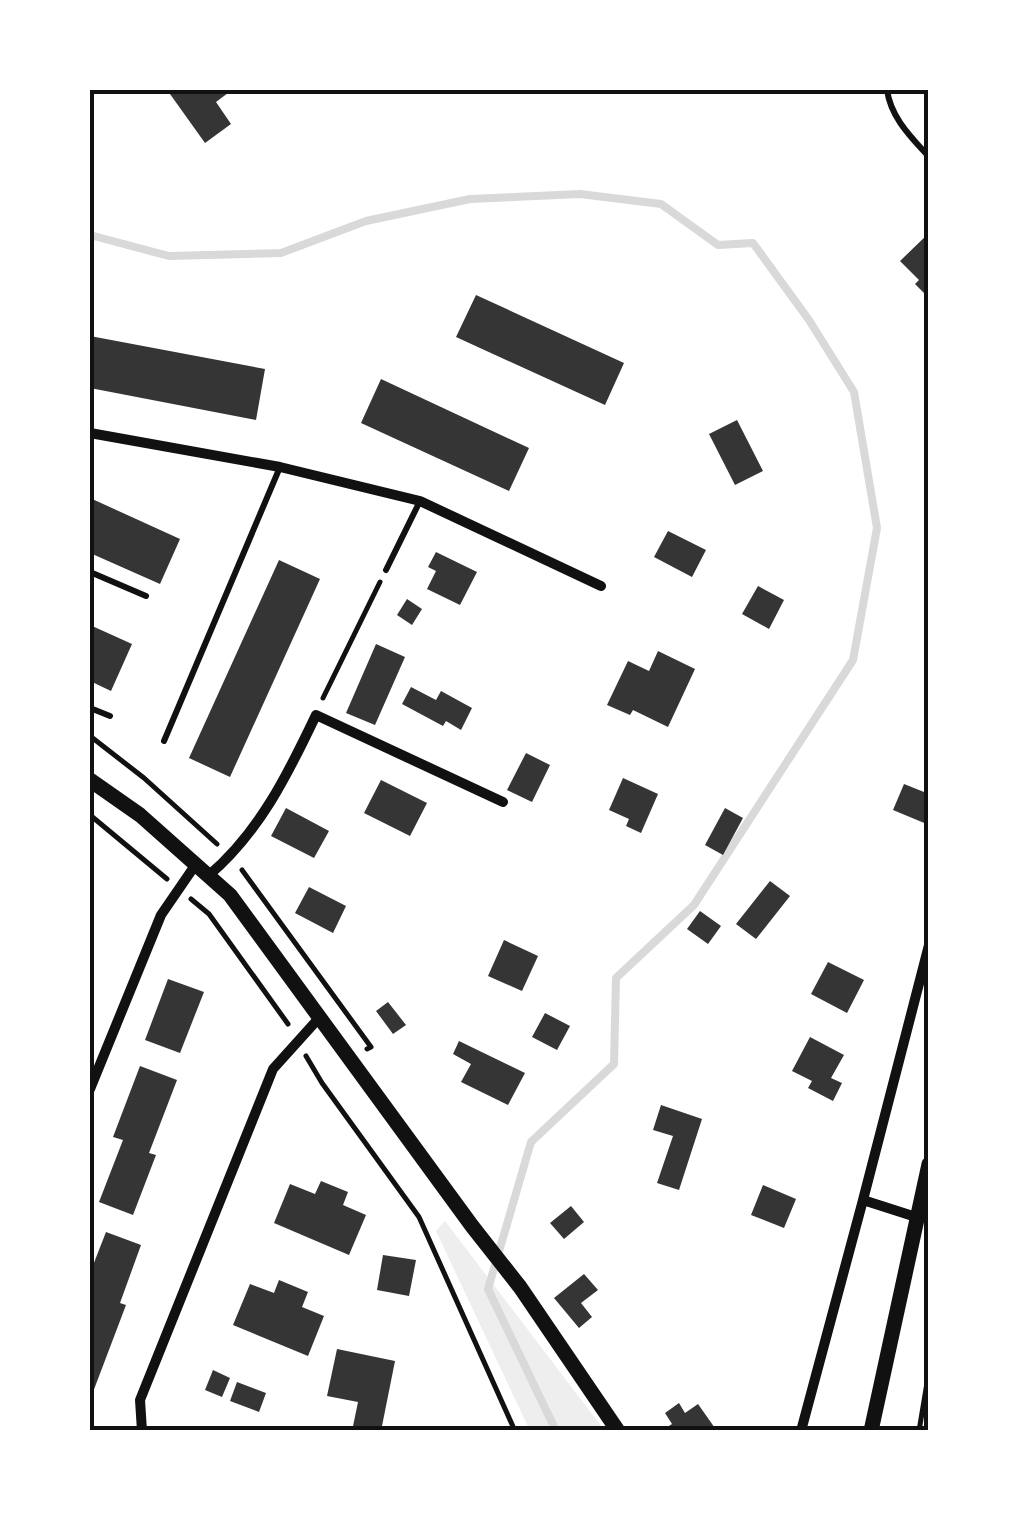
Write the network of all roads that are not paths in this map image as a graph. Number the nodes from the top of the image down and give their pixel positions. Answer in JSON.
{"nodes":[{"id":1,"x":887,"y":90,"type":"edge"},
{"id":2,"x":929,"y":158,"type":"edge"},
{"id":3,"x":90,"y":434,"type":"edge"},
{"id":4,"x":280,"y":467,"type":"junction"},
{"id":5,"x":420,"y":501,"type":"junction"},
{"id":6,"x":386,"y":570,"type":"road end"},
{"id":7,"x":90,"y":572,"type":"edge"},
{"id":8,"x":601,"y":586,"type":"dead end"},
{"id":9,"x":146,"y":596,"type":"dead end"},
{"id":10,"x":90,"y":708,"type":"edge"},
{"id":11,"x":110,"y":716,"type":"dead end"},
{"id":12,"x":164,"y":741,"type":"dead end"},
{"id":13,"x":90,"y":780,"type":"edge"},
{"id":14,"x":503,"y":802,"type":"dead end"},
{"id":15,"x":196,"y":864,"type":"junction"},
{"id":16,"x":208,"y":876,"type":"junction"},
{"id":17,"x":929,"y":945,"type":"edge"},
{"id":18,"x":319,"y":1018,"type":"junction"},
{"id":19,"x":90,"y":1089,"type":"edge"},
{"id":20,"x":929,"y":1164,"type":"edge"},
{"id":21,"x":863,"y":1200,"type":"junction"},
{"id":22,"x":923,"y":1218,"type":"edge"},
{"id":23,"x":142,"y":1431,"type":"edge"},
{"id":24,"x":618,"y":1431,"type":"edge"},
{"id":25,"x":801,"y":1431,"type":"edge"},
{"id":26,"x":871,"y":1431,"type":"edge"}],
"edges":[{"from":1,"to":2,"type":"lane"},
{"from":3,"to":4,"type":"street"},
{"from":4,"to":5,"type":"street"},
{"from":4,"to":12,"type":"lane"},
{"from":5,"to":6,"type":"lane"},
{"from":5,"to":8,"type":"street"},
{"from":7,"to":9,"type":"lane"},
{"from":10,"to":11,"type":"lane"},
{"from":13,"to":15,"type":"street"},
{"from":14,"to":16,"type":"street"},
{"from":15,"to":16,"type":"street"},
{"from":15,"to":19,"type":"street"},
{"from":16,"to":18,"type":"street"},
{"from":17,"to":21,"type":"street"},
{"from":18,"to":23,"type":"street"},
{"from":18,"to":24,"type":"street"},
{"from":20,"to":22,"type":"street"},
{"from":21,"to":22,"type":"street"},
{"from":21,"to":25,"type":"street"},
{"from":22,"to":26,"type":"street"}]}
